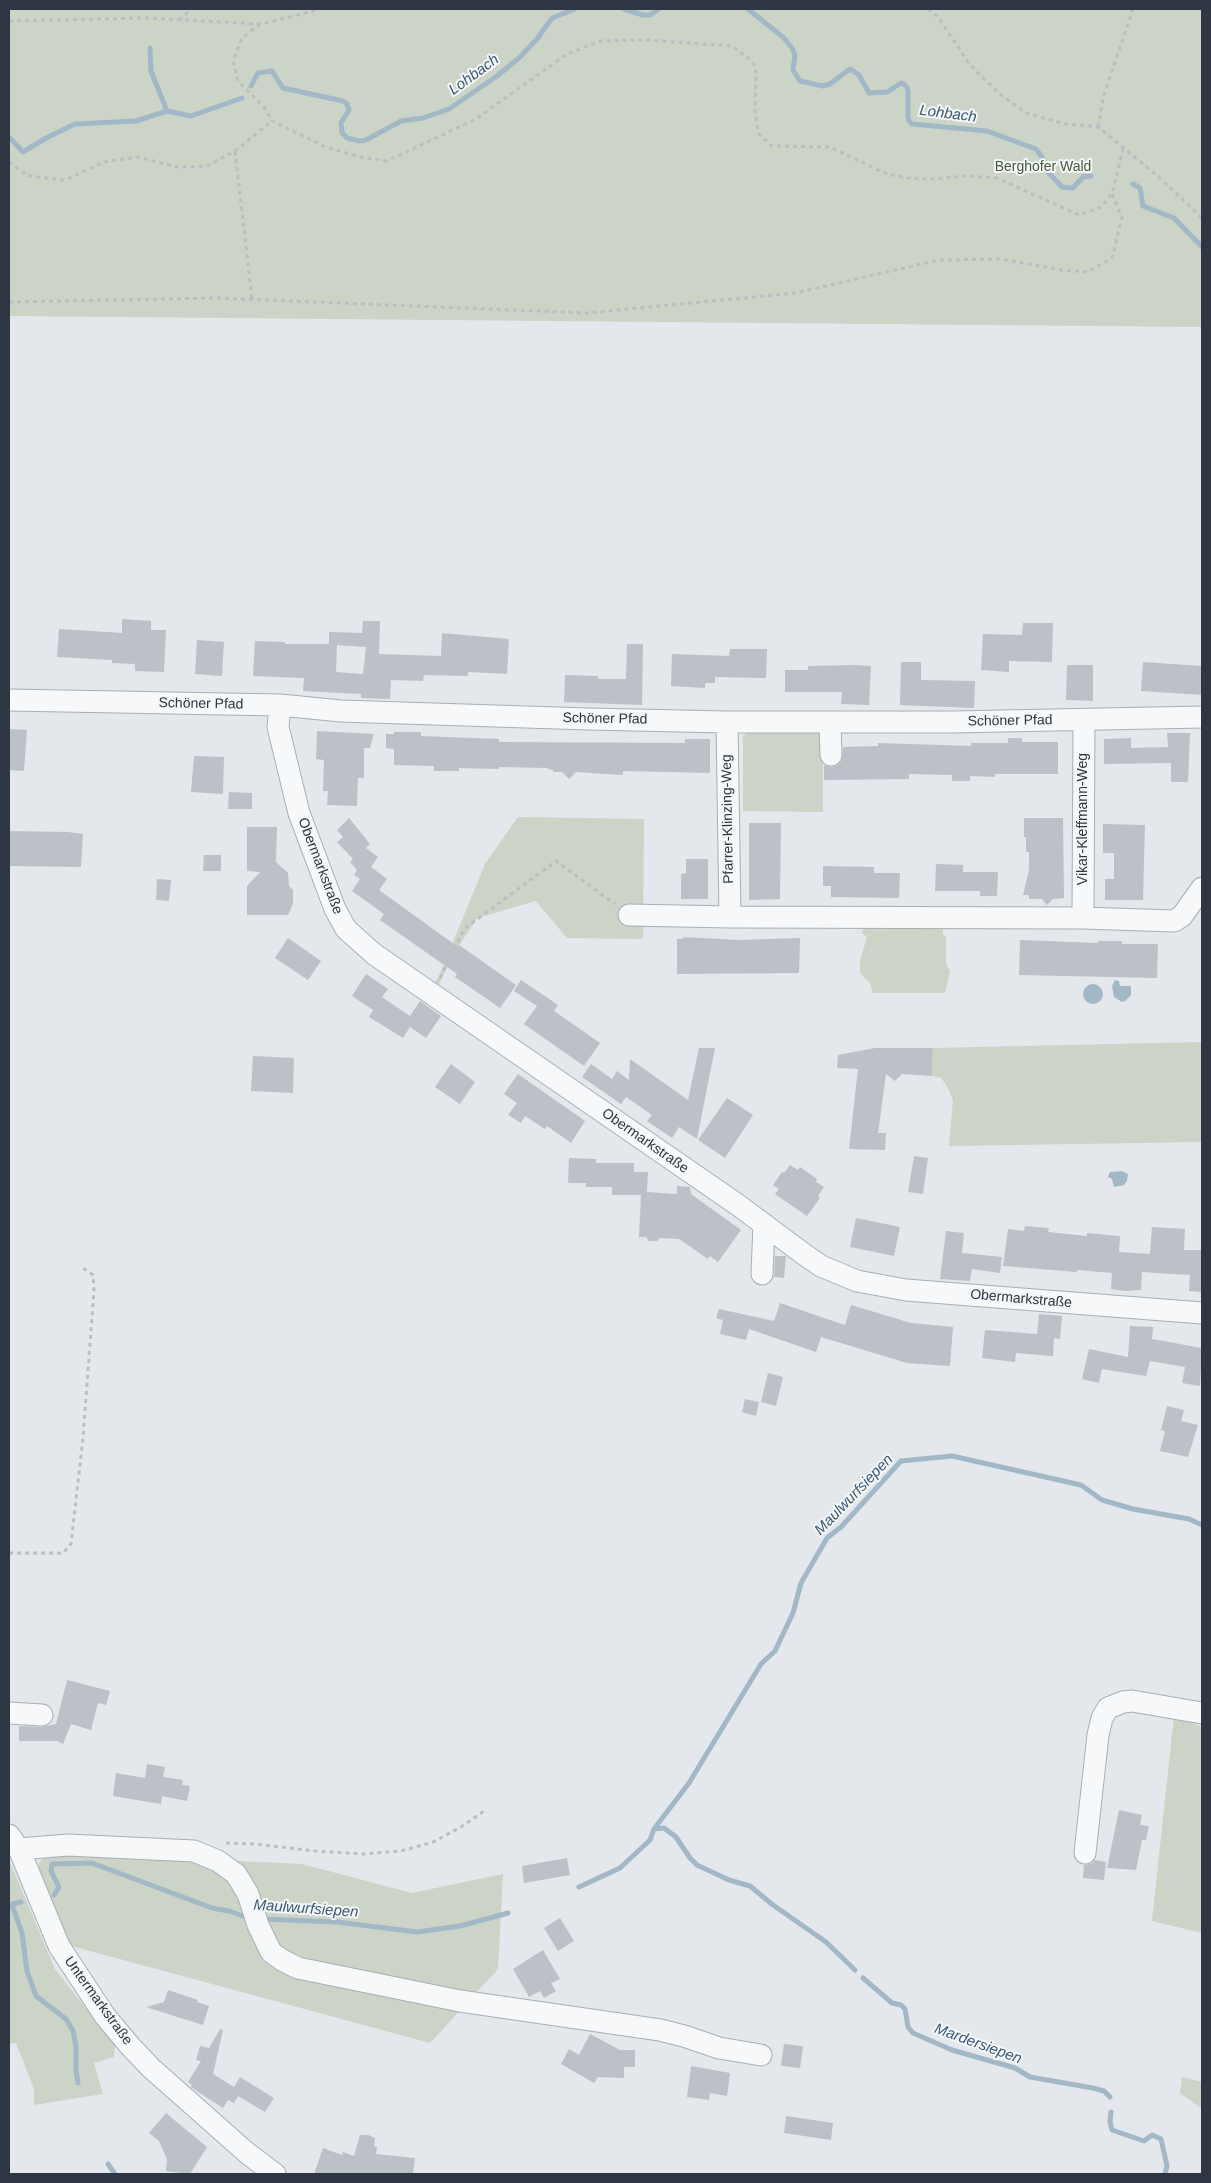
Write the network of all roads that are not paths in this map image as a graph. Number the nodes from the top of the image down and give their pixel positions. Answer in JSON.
{"nodes":[{"id":1,"x":9,"y":700,"type":"edge"},
{"id":2,"x":280,"y":706,"type":"junction"},
{"id":3,"x":1202,"y":717,"type":"edge"},
{"id":4,"x":1084,"y":720,"type":"junction"},
{"id":5,"x":727,"y":722,"type":"junction"},
{"id":6,"x":830,"y":722,"type":"junction"},
{"id":7,"x":831,"y":755,"type":"dead end"},
{"id":8,"x":1202,"y":888,"type":"edge"},
{"id":9,"x":629,"y":915,"type":"road end"},
{"id":10,"x":730,"y":917,"type":"junction"},
{"id":11,"x":1083,"y":918,"type":"junction"},
{"id":12,"x":764,"y":1224,"type":"junction"},
{"id":13,"x":762,"y":1274,"type":"dead end"},
{"id":14,"x":1202,"y":1313,"type":"edge"},
{"id":15,"x":9,"y":1713,"type":"edge"},
{"id":16,"x":1202,"y":1713,"type":"edge"},
{"id":17,"x":42,"y":1715,"type":"dead end"},
{"id":18,"x":14,"y":1842,"type":"edge"},
{"id":19,"x":1085,"y":1852,"type":"dead end"},
{"id":20,"x":761,"y":2055,"type":"dead end"},
{"id":21,"x":275,"y":2174,"type":"edge"}],
"edges":[{"from":1,"to":2,"type":"street","name":"Schöner Pfad"},
{"from":2,"to":5,"type":"street","name":"Schöner Pfad"},
{"from":2,"to":12,"type":"street","name":"Obermarkstraße"},
{"from":3,"to":4,"type":"street","name":"Schöner Pfad"},
{"from":4,"to":6,"type":"street","name":"Schöner Pfad"},
{"from":4,"to":11,"type":"street","name":"Vikar-Kleffmann-Weg"},
{"from":5,"to":6,"type":"street","name":"Schöner Pfad"},
{"from":5,"to":10,"type":"street","name":"Pfarrer-Klinzing-Weg"},
{"from":6,"to":7,"type":"street"},
{"from":8,"to":11,"type":"street"},
{"from":9,"to":10,"type":"street"},
{"from":10,"to":11,"type":"street"},
{"from":12,"to":13,"type":"street"},
{"from":12,"to":14,"type":"street","name":"Obermarkstraße"},
{"from":15,"to":17,"type":"street"},
{"from":16,"to":19,"type":"street"},
{"from":18,"to":20,"type":"street"},
{"from":18,"to":21,"type":"street","name":"Untermarkstraße"}]}
